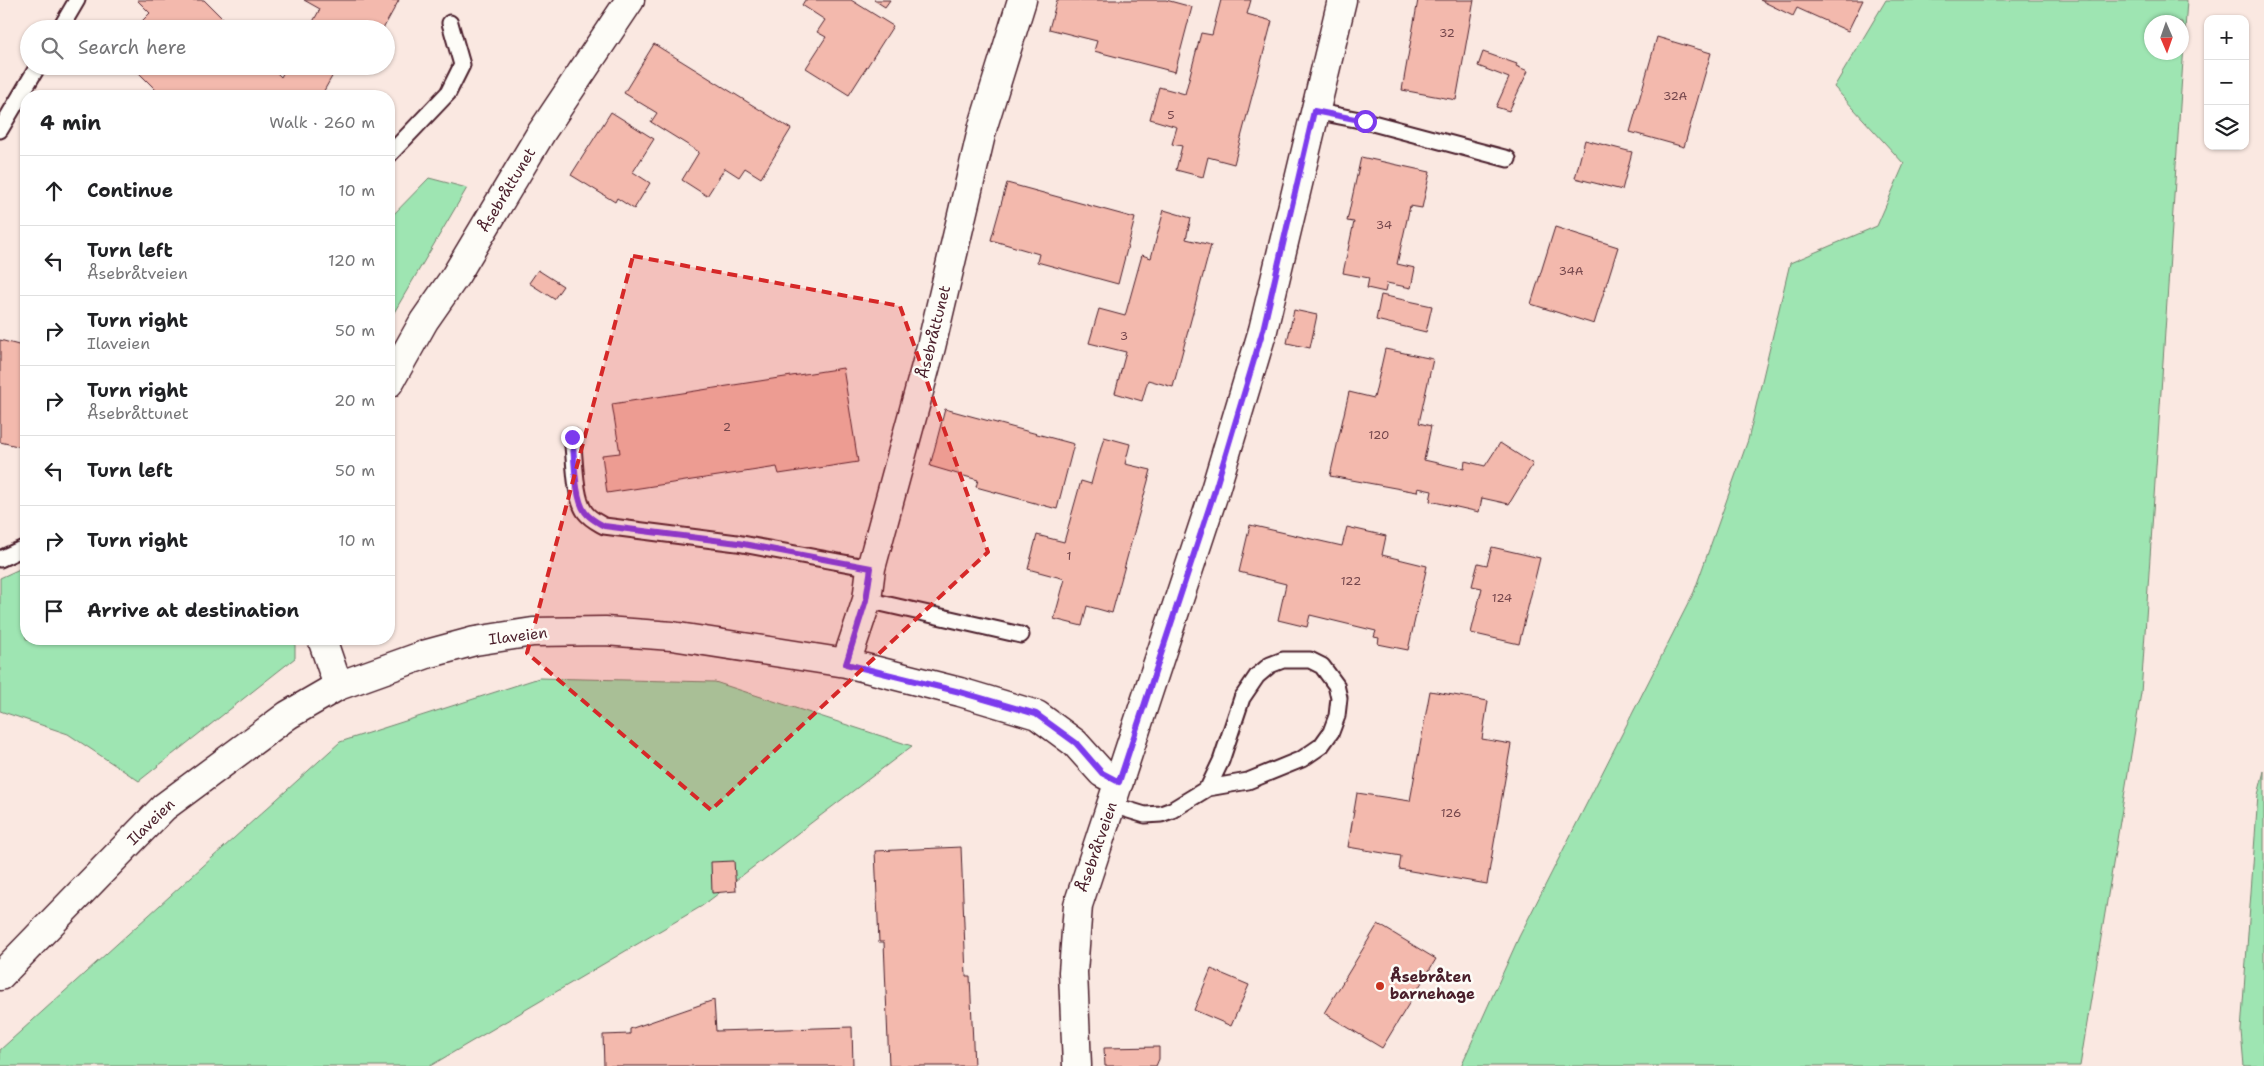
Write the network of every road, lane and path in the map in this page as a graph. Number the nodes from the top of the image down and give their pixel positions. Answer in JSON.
{"nodes":[{"id":1,"x":77,"y":0,"type":"edge"},
{"id":2,"x":630,"y":0,"type":"edge"},
{"id":3,"x":1022,"y":0,"type":"edge"},
{"id":4,"x":1342,"y":0,"type":"edge"},
{"id":5,"x":65,"y":20,"type":"edge"},
{"id":6,"x":450,"y":23,"type":"dead end"},
{"id":7,"x":33,"y":75,"type":"edge"},
{"id":8,"x":24,"y":90,"type":"edge"},
{"id":9,"x":20,"y":96,"type":"edge"},
{"id":10,"x":1314,"y":111,"type":"junction"},
{"id":11,"x":0,"y":130,"type":"edge"},
{"id":12,"x":395,"y":149,"type":"edge"},
{"id":13,"x":1508,"y":159,"type":"dead end"},
{"id":14,"x":395,"y":372,"type":"edge"},
{"id":15,"x":572,"y":437,"type":"dead end"},
{"id":16,"x":20,"y":550,"type":"edge"},
{"id":17,"x":0,"y":559,"type":"edge"},
{"id":18,"x":871,"y":568,"type":"junction"},
{"id":19,"x":866,"y":600,"type":"junction"},
{"id":20,"x":1021,"y":635,"type":"dead end"},
{"id":21,"x":324,"y":645,"type":"edge"},
{"id":22,"x":846,"y":664,"type":"junction"},
{"id":23,"x":338,"y":686,"type":"junction"},
{"id":24,"x":1208,"y":788,"type":"junction"},
{"id":25,"x":1115,"y":793,"type":"junction"},
{"id":26,"x":0,"y":976,"type":"edge"},
{"id":27,"x":1077,"y":1066,"type":"edge"}],
"edges":[{"from":1,"to":5,"type":"lane"},
{"from":2,"to":14,"type":"street","name":"Åsebråttunet"},
{"from":3,"to":18,"type":"street","name":"Åsebråttunet"},
{"from":4,"to":10,"type":"street","name":"Åsebråtveien"},
{"from":6,"to":12,"type":"lane"},
{"from":7,"to":8,"type":"lane"},
{"from":9,"to":11,"type":"lane"},
{"from":10,"to":13,"type":"lane"},
{"from":10,"to":25,"type":"street","name":"Åsebråtveien"},
{"from":15,"to":18,"type":"lane"},
{"from":16,"to":17,"type":"lane"},
{"from":18,"to":19,"type":"street","name":"Åsebråttunet"},
{"from":19,"to":20,"type":"lane"},
{"from":19,"to":22,"type":"street","name":"Åsebråttunet"},
{"from":21,"to":23,"type":"street"},
{"from":22,"to":23,"type":"street","name":"Ilaveien"},
{"from":22,"to":25,"type":"street","name":"Ilaveien"},
{"from":23,"to":26,"type":"street","name":"Ilaveien"},
{"from":24,"to":24,"type":"lane"},
{"from":24,"to":25,"type":"lane"},
{"from":25,"to":27,"type":"street","name":"Åsebråtveien"}]}
